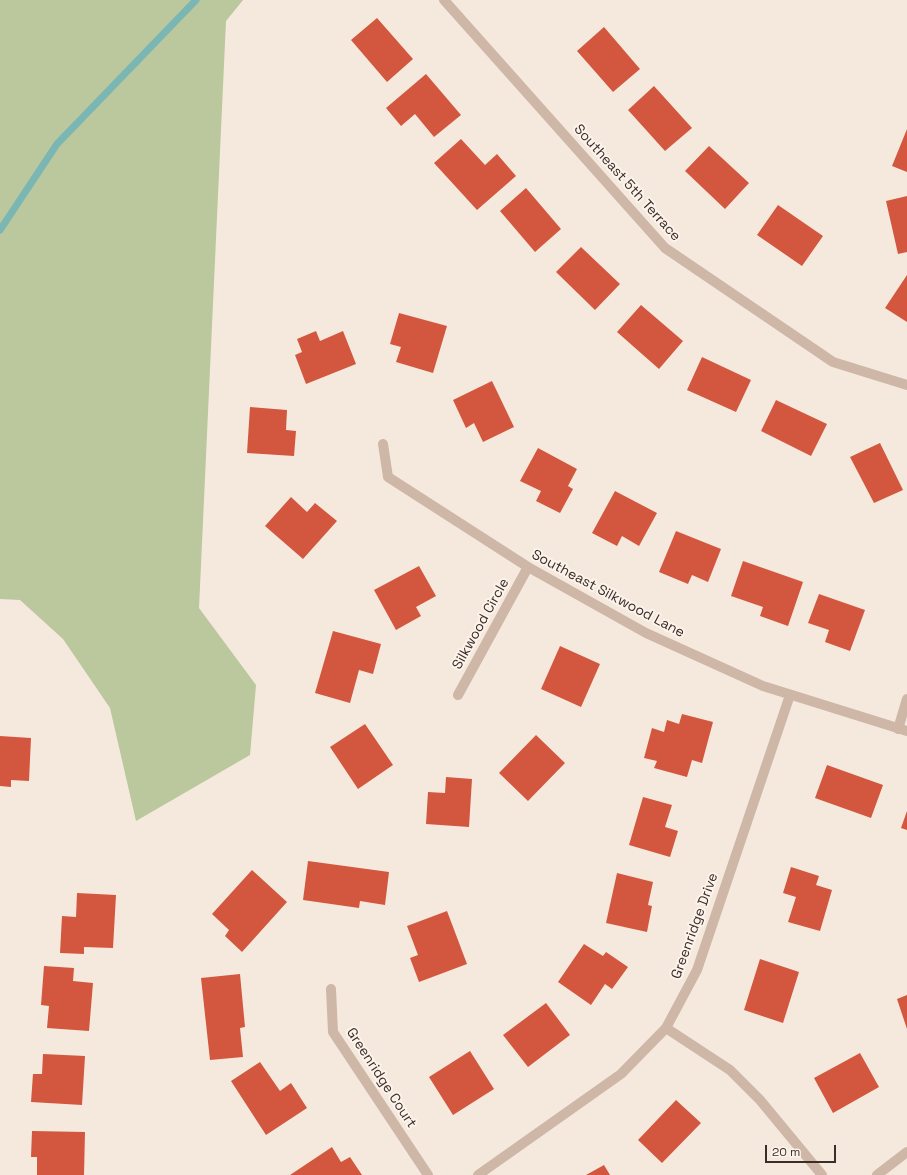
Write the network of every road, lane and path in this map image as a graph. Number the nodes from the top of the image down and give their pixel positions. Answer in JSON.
{"nodes":[{"id":1,"x":444,"y":0,"type":"edge"},
{"id":2,"x":907,"y":385,"type":"edge"},
{"id":3,"x":383,"y":444,"type":"dead end"},
{"id":4,"x":528,"y":567,"type":"junction"},
{"id":5,"x":458,"y":695,"type":"dead end"},
{"id":6,"x":790,"y":695,"type":"junction"},
{"id":7,"x":907,"y":699,"type":"edge"},
{"id":8,"x":902,"y":730,"type":"edge"},
{"id":9,"x":331,"y":989,"type":"dead end"},
{"id":10,"x":666,"y":1028,"type":"junction"},
{"id":11,"x":907,"y":1152,"type":"edge"},
{"id":12,"x":428,"y":1175,"type":"edge"},
{"id":13,"x":478,"y":1175,"type":"edge"},
{"id":14,"x":822,"y":1175,"type":"edge"},
{"id":15,"x":877,"y":1175,"type":"edge"}],
"edges":[{"from":1,"to":2,"type":"street","name":"Southeast 5th Terrace"},
{"from":3,"to":4,"type":"street","name":"Southeast Silkwood Lane"},
{"from":4,"to":5,"type":"street","name":"Silkwood Circle"},
{"from":4,"to":6,"type":"street","name":"Southeast Silkwood Lane"},
{"from":6,"to":8,"type":"street","name":"Southeast Silkwood Lane"},
{"from":6,"to":10,"type":"street","name":"Greenridge Drive"},
{"from":7,"to":8,"type":"street"},
{"from":9,"to":12,"type":"street","name":"Greenridge Court"},
{"from":10,"to":13,"type":"street","name":"Greenridge Drive"},
{"from":10,"to":14,"type":"street"},
{"from":11,"to":15,"type":"street"}]}
